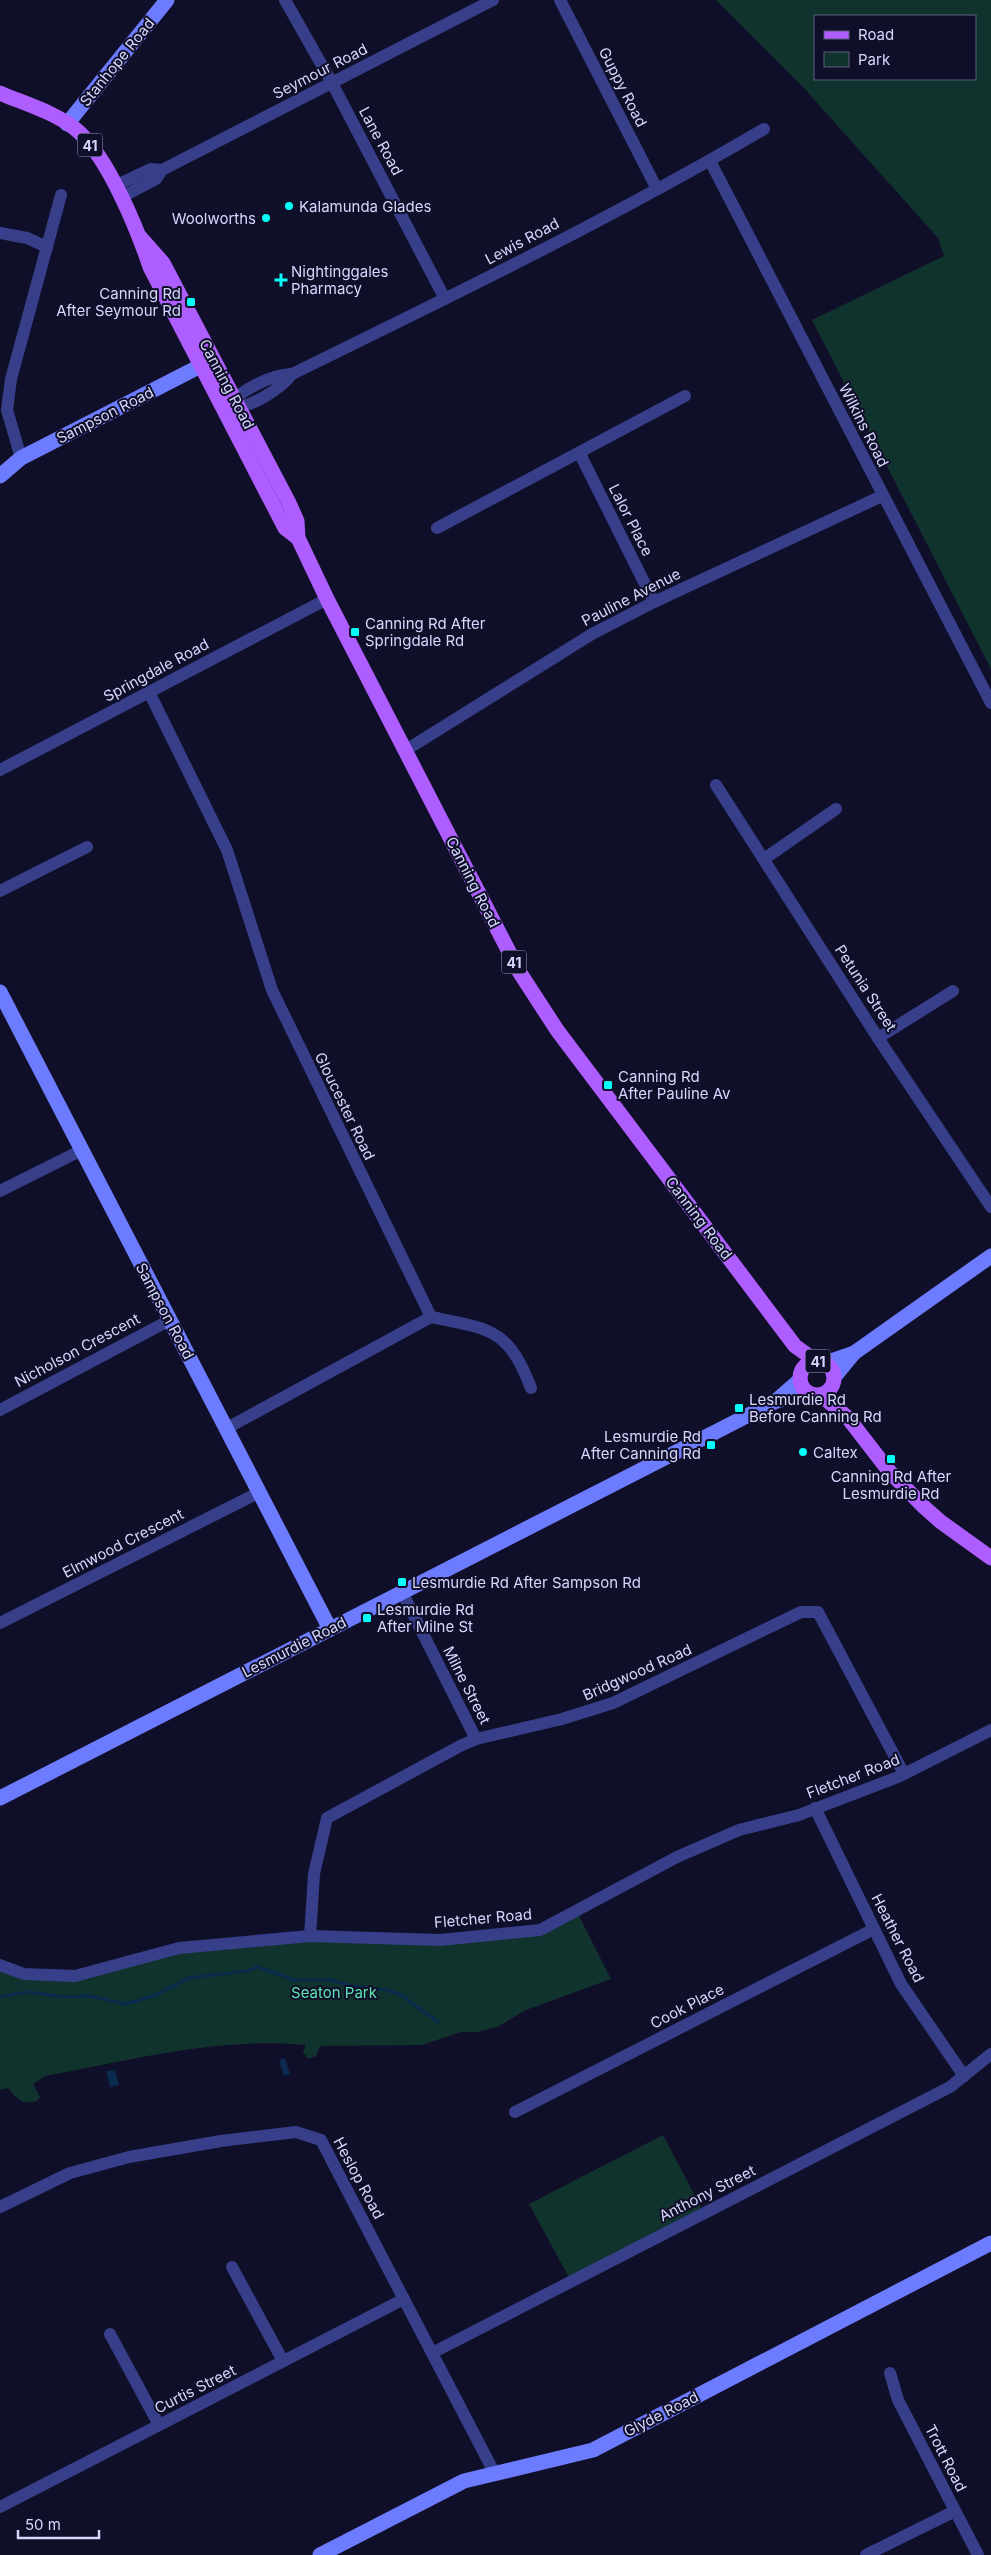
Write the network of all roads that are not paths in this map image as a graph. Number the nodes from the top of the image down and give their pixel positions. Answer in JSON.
{"nodes":[{"id":1,"x":167,"y":0,"type":"edge"},
{"id":2,"x":285,"y":0,"type":"edge"},
{"id":3,"x":493,"y":0,"type":"edge"},
{"id":4,"x":560,"y":0,"type":"edge"},
{"id":5,"x":332,"y":83,"type":"junction"},
{"id":6,"x":0,"y":93,"type":"edge"},
{"id":7,"x":67,"y":124,"type":"junction"},
{"id":8,"x":764,"y":129,"type":"dead end"},
{"id":9,"x":710,"y":161,"type":"junction"},
{"id":10,"x":657,"y":188,"type":"junction"},
{"id":11,"x":117,"y":192,"type":"junction"},
{"id":12,"x":61,"y":195,"type":"dead end"},
{"id":13,"x":0,"y":233,"type":"edge"},
{"id":14,"x":47,"y":246,"type":"junction"},
{"id":15,"x":445,"y":299,"type":"junction"},
{"id":16,"x":207,"y":362,"type":"junction"},
{"id":17,"x":684,"y":396,"type":"dead end"},
{"id":18,"x":238,"y":402,"type":"junction"},
{"id":19,"x":224,"y":409,"type":"junction"},
{"id":20,"x":580,"y":454,"type":"junction"},
{"id":21,"x":21,"y":458,"type":"junction"},
{"id":22,"x":0,"y":476,"type":"edge"},
{"id":23,"x":882,"y":496,"type":"junction"},
{"id":24,"x":437,"y":528,"type":"dead end"},
{"id":25,"x":298,"y":538,"type":"junction"},
{"id":26,"x":327,"y":598,"type":"junction"},
{"id":27,"x":654,"y":602,"type":"junction"},
{"id":28,"x":149,"y":692,"type":"junction"},
{"id":29,"x":991,"y":703,"type":"edge"},
{"id":30,"x":406,"y":750,"type":"junction"},
{"id":31,"x":0,"y":770,"type":"edge"},
{"id":32,"x":716,"y":785,"type":"dead end"},
{"id":33,"x":836,"y":809,"type":"dead end"},
{"id":34,"x":88,"y":847,"type":"dead end"},
{"id":35,"x":764,"y":860,"type":"junction"},
{"id":36,"x":0,"y":891,"type":"edge"},
{"id":37,"x":953,"y":991,"type":"dead end"},
{"id":38,"x":0,"y":992,"type":"edge"},
{"id":39,"x":878,"y":1038,"type":"junction"},
{"id":40,"x":80,"y":1151,"type":"junction"},
{"id":41,"x":0,"y":1191,"type":"edge"},
{"id":42,"x":991,"y":1207,"type":"edge"},
{"id":43,"x":991,"y":1256,"type":"edge"},
{"id":44,"x":431,"y":1317,"type":"junction"},
{"id":45,"x":170,"y":1320,"type":"junction"},
{"id":46,"x":795,"y":1346,"type":"junction"},
{"id":47,"x":854,"y":1353,"type":"junction"},
{"id":48,"x":820,"y":1362,"type":"junction"},
{"id":49,"x":834,"y":1379,"type":"junction"},
{"id":50,"x":808,"y":1384,"type":"junction"},
{"id":51,"x":531,"y":1388,"type":"dead end"},
{"id":52,"x":0,"y":1410,"type":"edge"},
{"id":53,"x":848,"y":1418,"type":"junction"},
{"id":54,"x":227,"y":1428,"type":"junction"},
{"id":55,"x":260,"y":1492,"type":"junction"},
{"id":56,"x":991,"y":1558,"type":"edge"},
{"id":57,"x":402,"y":1592,"type":"junction"},
{"id":58,"x":0,"y":1622,"type":"edge"},
{"id":59,"x":330,"y":1629,"type":"junction"},
{"id":60,"x":991,"y":1730,"type":"edge"},
{"id":61,"x":476,"y":1740,"type":"junction"},
{"id":62,"x":904,"y":1774,"type":"junction"},
{"id":63,"x":0,"y":1798,"type":"edge"},
{"id":64,"x":815,"y":1808,"type":"junction"},
{"id":65,"x":874,"y":1929,"type":"junction"},
{"id":66,"x":310,"y":1936,"type":"junction"},
{"id":67,"x":0,"y":1965,"type":"edge"},
{"id":68,"x":991,"y":2054,"type":"edge"},
{"id":69,"x":964,"y":2076,"type":"junction"},
{"id":70,"x":515,"y":2112,"type":"dead end"},
{"id":71,"x":0,"y":2207,"type":"edge"},
{"id":72,"x":991,"y":2243,"type":"edge"},
{"id":73,"x":232,"y":2266,"type":"dead end"},
{"id":74,"x":404,"y":2299,"type":"junction"},
{"id":75,"x":110,"y":2334,"type":"dead end"},
{"id":76,"x":432,"y":2353,"type":"junction"},
{"id":77,"x":283,"y":2362,"type":"junction"},
{"id":78,"x":890,"y":2373,"type":"dead end"},
{"id":79,"x":159,"y":2425,"type":"junction"},
{"id":80,"x":495,"y":2474,"type":"junction"},
{"id":81,"x":0,"y":2507,"type":"edge"},
{"id":82,"x":955,"y":2511,"type":"junction"},
{"id":83,"x":320,"y":2555,"type":"edge"},
{"id":84,"x":866,"y":2555,"type":"edge"},
{"id":85,"x":978,"y":2555,"type":"edge"}],
"edges":[{"from":1,"to":7,"type":"street","name":"Stanhope Road"},
{"from":2,"to":5,"type":"street","name":"Lane Road"},
{"from":3,"to":5,"type":"street","name":"Seymour Road"},
{"from":4,"to":10,"type":"street","name":"Guppy Road"},
{"from":5,"to":11,"type":"street","name":"Seymour Road"},
{"from":5,"to":15,"type":"street","name":"Lane Road"},
{"from":6,"to":7,"type":"main road","name":"Canning Road","number":"41"},
{"from":7,"to":11,"type":"main road","name":"Canning Road","number":"41"},
{"from":8,"to":9,"type":"street","name":"Lewis Road"},
{"from":9,"to":10,"type":"street","name":"Lewis Road"},
{"from":9,"to":23,"type":"street","name":"Wilkins Road"},
{"from":10,"to":15,"type":"street","name":"Lewis Road"},
{"from":11,"to":16,"type":"main road","name":"Canning Road","number":"41"},
{"from":12,"to":14,"type":"street"},
{"from":13,"to":14,"type":"street"},
{"from":14,"to":21,"type":"street"},
{"from":15,"to":18,"type":"street","name":"Lewis Road"},
{"from":16,"to":18,"type":"main road","name":"Canning Road","number":"41"},
{"from":16,"to":19,"type":"main road","name":"Canning Road","number":"41"},
{"from":16,"to":21,"type":"street","name":"Sampson Road"},
{"from":17,"to":20,"type":"street"},
{"from":18,"to":19,"type":"street","name":"Lewis Road"},
{"from":18,"to":25,"type":"main road","name":"Canning Road","number":"41"},
{"from":19,"to":25,"type":"main road","name":"Canning Road","number":"41"},
{"from":20,"to":24,"type":"street"},
{"from":20,"to":27,"type":"street","name":"Lalor Place"},
{"from":21,"to":22,"type":"street","name":"Sampson Road"},
{"from":23,"to":27,"type":"street","name":"Pauline Avenue"},
{"from":23,"to":29,"type":"street","name":"Wilkins Road"},
{"from":25,"to":26,"type":"main road","name":"Canning Road","number":"41"},
{"from":26,"to":28,"type":"street","name":"Springdale Road"},
{"from":26,"to":30,"type":"main road","name":"Canning Road","number":"41"},
{"from":27,"to":30,"type":"street","name":"Pauline Avenue"},
{"from":28,"to":31,"type":"street","name":"Springdale Road"},
{"from":28,"to":44,"type":"street","name":"Gloucester Road"},
{"from":30,"to":46,"type":"main road","name":"Canning Road","number":"41"},
{"from":32,"to":35,"type":"street","name":"Petunia Street"},
{"from":33,"to":35,"type":"street"},
{"from":34,"to":36,"type":"street"},
{"from":35,"to":39,"type":"street","name":"Petunia Street"},
{"from":37,"to":39,"type":"street"},
{"from":38,"to":40,"type":"street","name":"Sampson Road"},
{"from":39,"to":42,"type":"street","name":"Petunia Street"},
{"from":40,"to":41,"type":"street"},
{"from":40,"to":45,"type":"street","name":"Sampson Road"},
{"from":43,"to":47,"type":"street"},
{"from":44,"to":51,"type":"street"},
{"from":44,"to":54,"type":"street"},
{"from":45,"to":52,"type":"street","name":"Nicholson Crescent"},
{"from":45,"to":54,"type":"street","name":"Sampson Road"},
{"from":46,"to":48,"type":"main road","name":"Canning Road","number":"41"},
{"from":46,"to":50,"type":"main road","name":"Canning Road","number":"41"},
{"from":47,"to":48,"type":"street"},
{"from":47,"to":49,"type":"street"},
{"from":48,"to":49,"type":"main road","number":"41"},
{"from":48,"to":50,"type":"main road","number":"41"},
{"from":49,"to":50,"type":"main road","number":"41"},
{"from":49,"to":53,"type":"main road","number":"41"},
{"from":50,"to":53,"type":"main road","number":"41"},
{"from":50,"to":57,"type":"street","name":"Lesmurdie Road"},
{"from":53,"to":56,"type":"main road","number":"41"},
{"from":54,"to":55,"type":"street","name":"Sampson Road"},
{"from":55,"to":58,"type":"street","name":"Elmwood Crescent"},
{"from":55,"to":59,"type":"street","name":"Sampson Road"},
{"from":57,"to":59,"type":"street","name":"Lesmurdie Road"},
{"from":57,"to":61,"type":"street","name":"Milne Street"},
{"from":59,"to":63,"type":"street","name":"Lesmurdie Road"},
{"from":60,"to":62,"type":"street","name":"Fletcher Road"},
{"from":61,"to":62,"type":"street","name":"Bridgwood Road"},
{"from":61,"to":66,"type":"street","name":"Bridgwood Road"},
{"from":62,"to":64,"type":"street","name":"Fletcher Road"},
{"from":64,"to":65,"type":"street","name":"Heather Road"},
{"from":64,"to":66,"type":"street","name":"Fletcher Road"},
{"from":65,"to":69,"type":"street","name":"Heather Road"},
{"from":65,"to":70,"type":"street","name":"Cook Place"},
{"from":66,"to":67,"type":"street","name":"Fletcher Road"},
{"from":68,"to":69,"type":"street","name":"Anthony Street"},
{"from":69,"to":76,"type":"street","name":"Anthony Street"},
{"from":71,"to":74,"type":"street","name":"Heslop Road"},
{"from":72,"to":80,"type":"street","name":"Glyde Road"},
{"from":73,"to":77,"type":"street"},
{"from":74,"to":76,"type":"street","name":"Heslop Road"},
{"from":74,"to":77,"type":"street","name":"Curtis Street"},
{"from":75,"to":79,"type":"street"},
{"from":76,"to":80,"type":"street","name":"Heslop Road"},
{"from":77,"to":79,"type":"street","name":"Curtis Street"},
{"from":78,"to":82,"type":"street","name":"Trott Road"},
{"from":79,"to":81,"type":"street","name":"Curtis Street"},
{"from":80,"to":83,"type":"street","name":"Glyde Road"},
{"from":82,"to":84,"type":"street"},
{"from":82,"to":85,"type":"street","name":"Trott Road"}]}
